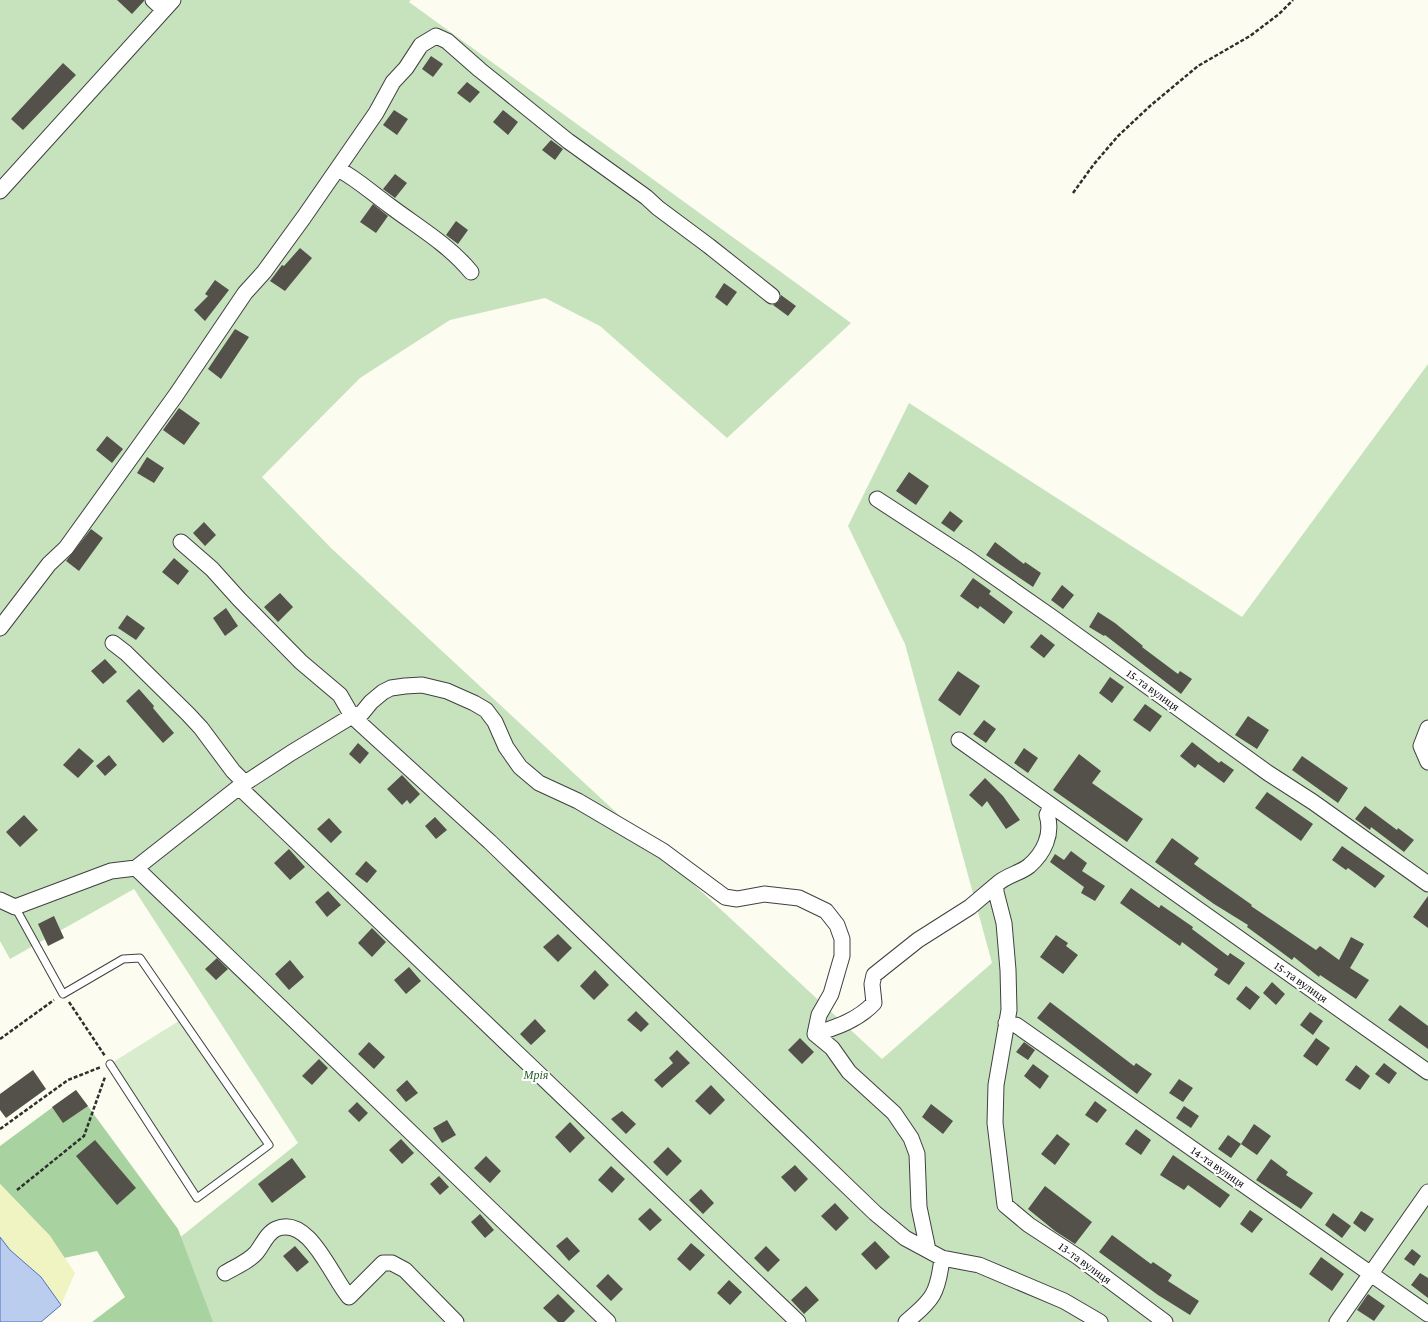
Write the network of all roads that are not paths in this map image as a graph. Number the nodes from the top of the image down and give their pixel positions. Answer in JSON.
{"nodes":[{"id":1,"x":163,"y":3,"type":"edge"},
{"id":2,"x":338,"y":169,"type":"junction"},
{"id":3,"x":0,"y":191,"type":"edge"},
{"id":4,"x":471,"y":272,"type":"dead end"},
{"id":5,"x":772,"y":296,"type":"dead end"},
{"id":6,"x":877,"y":499,"type":"dead end"},
{"id":7,"x":181,"y":542,"type":"dead end"},
{"id":8,"x":0,"y":628,"type":"edge"},
{"id":9,"x":113,"y":643,"type":"dead end"},
{"id":10,"x":352,"y":716,"type":"junction"},
{"id":11,"x":1428,"y":728,"type":"edge"},
{"id":12,"x":958,"y":740,"type":"dead end"},
{"id":13,"x":1428,"y":762,"type":"edge"},
{"id":14,"x":242,"y":785,"type":"junction"},
{"id":15,"x":1051,"y":806,"type":"junction"},
{"id":16,"x":136,"y":868,"type":"junction"},
{"id":17,"x":1428,"y":884,"type":"edge"},
{"id":18,"x":996,"y":885,"type":"junction"},
{"id":19,"x":0,"y":900,"type":"edge"},
{"id":20,"x":15,"y":907,"type":"junction"},
{"id":21,"x":1006,"y":1023,"type":"junction"},
{"id":22,"x":815,"y":1034,"type":"junction"},
{"id":23,"x":110,"y":1064,"type":"road end"},
{"id":24,"x":1428,"y":1072,"type":"edge"},
{"id":25,"x":1428,"y":1192,"type":"edge"},
{"id":26,"x":928,"y":1250,"type":"junction"},
{"id":27,"x":942,"y":1258,"type":"junction"},
{"id":28,"x":225,"y":1273,"type":"dead end"},
{"id":29,"x":1370,"y":1273,"type":"junction"},
{"id":30,"x":1428,"y":1314,"type":"edge"},
{"id":31,"x":456,"y":1322,"type":"edge"},
{"id":32,"x":608,"y":1322,"type":"edge"},
{"id":33,"x":798,"y":1322,"type":"edge"},
{"id":34,"x":906,"y":1322,"type":"edge"},
{"id":35,"x":1100,"y":1322,"type":"edge"},
{"id":36,"x":1165,"y":1322,"type":"edge"},
{"id":37,"x":1337,"y":1322,"type":"edge"}],
"edges":[{"from":1,"to":3,"type":"street"},
{"from":2,"to":4,"type":"street"},
{"from":2,"to":5,"type":"street"},
{"from":2,"to":8,"type":"street"},
{"from":6,"to":17,"type":"street","name":"15-та вулиця"},
{"from":7,"to":10,"type":"street"},
{"from":9,"to":14,"type":"street"},
{"from":10,"to":14,"type":"street"},
{"from":10,"to":22,"type":"street"},
{"from":10,"to":26,"type":"street"},
{"from":11,"to":13,"type":"street"},
{"from":12,"to":15,"type":"street","name":"15-та вулиця"},
{"from":14,"to":16,"type":"street"},
{"from":14,"to":33,"type":"street"},
{"from":15,"to":18,"type":"street"},
{"from":15,"to":24,"type":"street","name":"15-та вулиця"},
{"from":16,"to":20,"type":"street"},
{"from":16,"to":32,"type":"street"},
{"from":18,"to":21,"type":"street"},
{"from":18,"to":22,"type":"street"},
{"from":19,"to":20,"type":"street"},
{"from":20,"to":23,"type":"lane"},
{"from":21,"to":29,"type":"street","name":"14-та вулиця"},
{"from":21,"to":36,"type":"street","name":"13-та вулиця"},
{"from":22,"to":26,"type":"street"},
{"from":25,"to":29,"type":"street"},
{"from":26,"to":27,"type":"street"},
{"from":27,"to":34,"type":"street"},
{"from":27,"to":35,"type":"street"},
{"from":28,"to":31,"type":"street"},
{"from":29,"to":30,"type":"street","name":"14-та вулиця"},
{"from":29,"to":37,"type":"street"}]}
